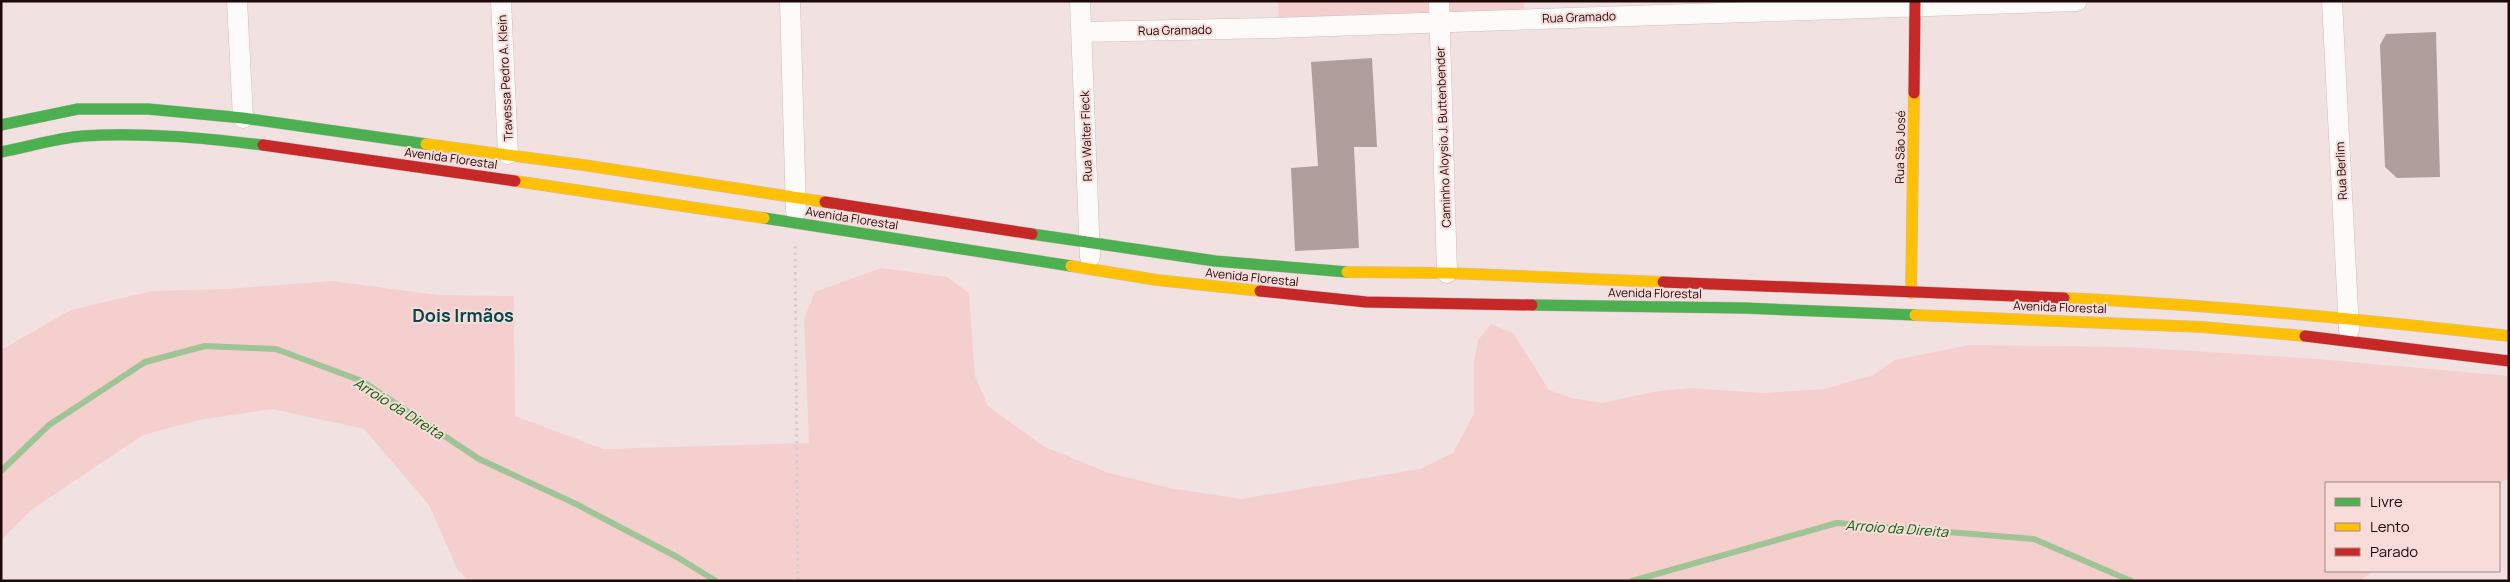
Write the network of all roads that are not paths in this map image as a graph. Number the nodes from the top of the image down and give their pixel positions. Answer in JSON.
{"nodes":[{"id":1,"x":237,"y":1,"type":"edge"},
{"id":2,"x":501,"y":1,"type":"edge"},
{"id":3,"x":790,"y":1,"type":"edge"},
{"id":4,"x":1080,"y":1,"type":"edge"},
{"id":5,"x":2077,"y":1,"type":"edge"},
{"id":6,"x":2332,"y":1,"type":"edge"},
{"id":7,"x":1915,"y":4,"type":"edge"},
{"id":8,"x":1439,"y":11,"type":"edge"},
{"id":9,"x":1082,"y":32,"type":"junction"},
{"id":10,"x":243,"y":118,"type":"junction"},
{"id":11,"x":1,"y":125,"type":"edge"},
{"id":12,"x":1,"y":152,"type":"edge"},
{"id":13,"x":508,"y":154,"type":"junction"},
{"id":14,"x":581,"y":178,"type":"junction"},
{"id":15,"x":797,"y":197,"type":"junction"},
{"id":16,"x":796,"y":223,"type":"junction"},
{"id":17,"x":1089,"y":243,"type":"junction"},
{"id":18,"x":1090,"y":270,"type":"junction"},
{"id":19,"x":1447,"y":273,"type":"junction"},
{"id":20,"x":1911,"y":293,"type":"junction"},
{"id":21,"x":2350,"y":318,"type":"junction"},
{"id":22,"x":2509,"y":336,"type":"edge"},
{"id":23,"x":2349,"y":340,"type":"junction"},
{"id":24,"x":2509,"y":361,"type":"edge"}],
"edges":[{"from":1,"to":10,"type":"street"},
{"from":2,"to":13,"type":"street","name":"Travessa Pedro A. Klein"},
{"from":3,"to":15,"type":"street"},
{"from":4,"to":9,"type":"street","name":"Rua Walter Fleck"},
{"from":5,"to":7,"type":"street","name":"Rua Gramado"},
{"from":6,"to":21,"type":"street","name":"Rua Berlim"},
{"from":7,"to":8,"type":"street","name":"Rua Gramado"},
{"from":7,"to":20,"type":"main road","name":"Rua São José"},
{"from":8,"to":9,"type":"street","name":"Rua Gramado"},
{"from":8,"to":19,"type":"street","name":"Caminho Aloysio J. Buttenbender"},
{"from":9,"to":17,"type":"street","name":"Rua Walter Fleck"},
{"from":10,"to":11,"type":"main road","name":"Avenida Florestal"},
{"from":10,"to":13,"type":"main road","name":"Avenida Florestal"},
{"from":12,"to":14,"type":"main road","name":"Avenida Florestal"},
{"from":13,"to":14,"type":"main road","name":"Avenida Florestal"},
{"from":14,"to":15,"type":"main road","name":"Avenida Florestal"},
{"from":14,"to":16,"type":"main road","name":"Avenida Florestal"},
{"from":15,"to":16,"type":"street"},
{"from":15,"to":17,"type":"main road","name":"Avenida Florestal"},
{"from":16,"to":18,"type":"main road","name":"Avenida Florestal"},
{"from":17,"to":18,"type":"street","name":"Rua Walter Fleck"},
{"from":17,"to":19,"type":"main road","name":"Avenida Florestal"},
{"from":18,"to":23,"type":"main road","name":"Avenida Florestal"},
{"from":19,"to":20,"type":"main road","name":"Avenida Florestal"},
{"from":20,"to":21,"type":"main road","name":"Avenida Florestal"},
{"from":21,"to":22,"type":"main road","name":"Avenida Florestal"},
{"from":21,"to":23,"type":"street","name":"Rua Berlim"},
{"from":23,"to":24,"type":"main road","name":"Avenida Florestal"}]}
